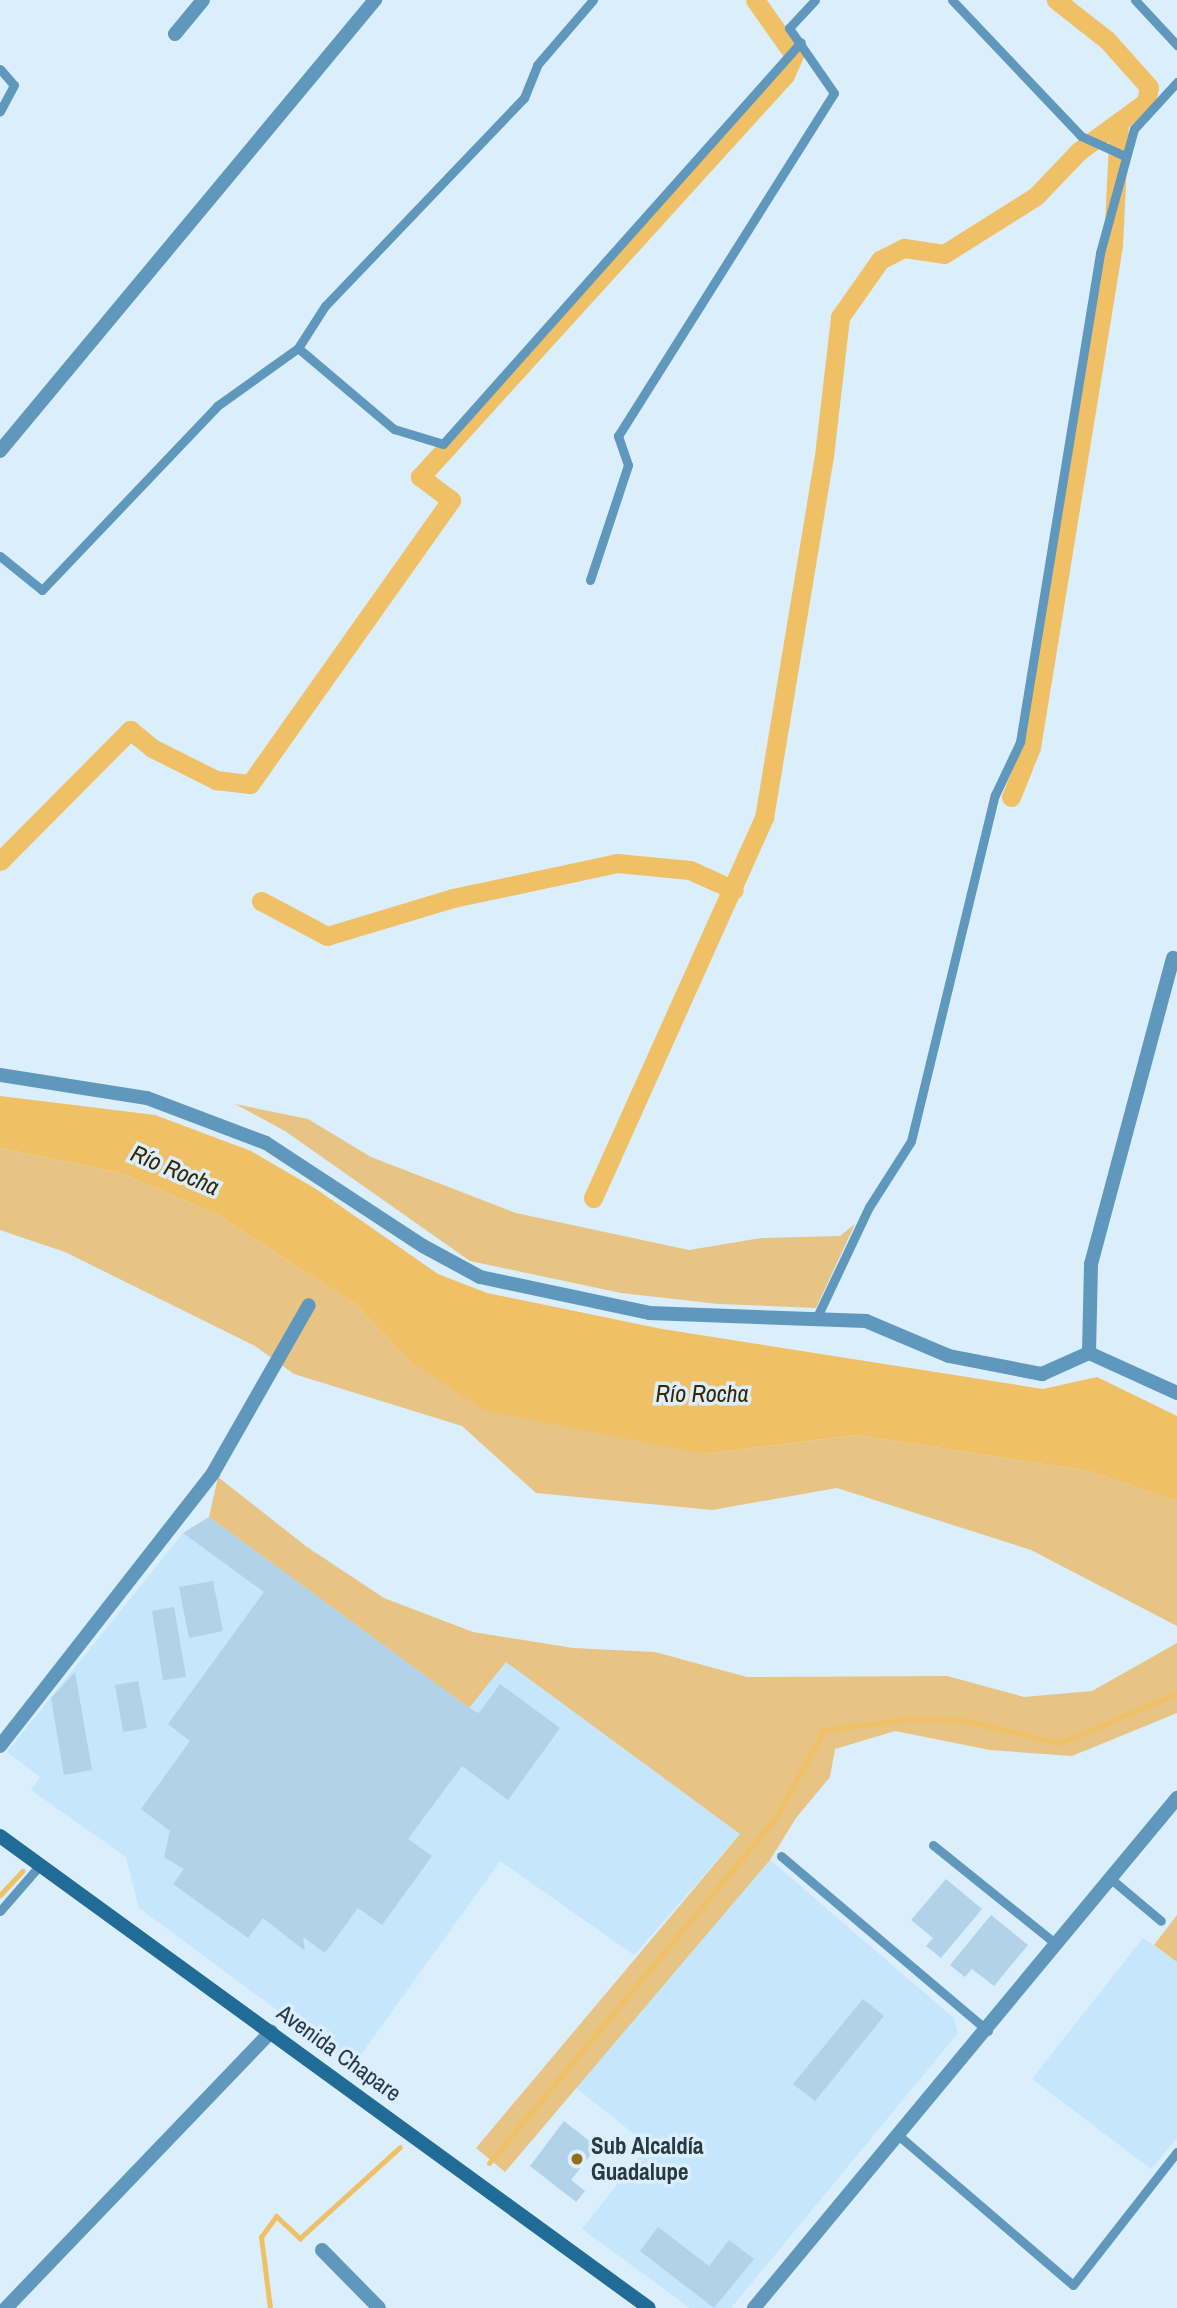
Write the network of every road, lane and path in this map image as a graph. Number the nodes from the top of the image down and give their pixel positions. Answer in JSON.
{"nodes":[{"id":1,"x":203,"y":0,"type":"edge"},
{"id":2,"x":375,"y":0,"type":"edge"},
{"id":3,"x":593,"y":0,"type":"edge"},
{"id":4,"x":816,"y":0,"type":"edge"},
{"id":5,"x":952,"y":0,"type":"edge"},
{"id":6,"x":1135,"y":0,"type":"edge"},
{"id":7,"x":175,"y":34,"type":"dead end"},
{"id":8,"x":801,"y":42,"type":"junction"},
{"id":9,"x":1177,"y":45,"type":"edge"},
{"id":10,"x":0,"y":69,"type":"edge"},
{"id":11,"x":1177,"y":82,"type":"edge"},
{"id":12,"x":0,"y":111,"type":"edge"},
{"id":13,"x":1125,"y":156,"type":"junction"},
{"id":14,"x":298,"y":348,"type":"junction"},
{"id":15,"x":0,"y":451,"type":"edge"},
{"id":16,"x":0,"y":556,"type":"edge"},
{"id":17,"x":590,"y":580,"type":"dead end"},
{"id":18,"x":1173,"y":958,"type":"dead end"},
{"id":19,"x":0,"y":1075,"type":"edge"},
{"id":20,"x":309,"y":1305,"type":"dead end"},
{"id":21,"x":816,"y":1320,"type":"junction"},
{"id":22,"x":1090,"y":1353,"type":"junction"},
{"id":23,"x":1177,"y":1393,"type":"edge"},
{"id":24,"x":0,"y":1746,"type":"edge"},
{"id":25,"x":1177,"y":1798,"type":"edge"},
{"id":26,"x":0,"y":1836,"type":"edge"},
{"id":27,"x":933,"y":1845,"type":"dead end"},
{"id":28,"x":781,"y":1856,"type":"dead end"},
{"id":29,"x":40,"y":1866,"type":"junction"},
{"id":30,"x":1111,"y":1879,"type":"junction"},
{"id":31,"x":0,"y":1911,"type":"edge"},
{"id":32,"x":1161,"y":1921,"type":"dead end"},
{"id":33,"x":1055,"y":1943,"type":"junction"},
{"id":34,"x":988,"y":2031,"type":"junction"},
{"id":35,"x":271,"y":2032,"type":"junction"},
{"id":36,"x":898,"y":2135,"type":"junction"},
{"id":37,"x":1177,"y":2152,"type":"edge"},
{"id":38,"x":322,"y":2250,"type":"dead end"},
{"id":39,"x":6,"y":2308,"type":"edge"},
{"id":40,"x":379,"y":2308,"type":"edge"},
{"id":41,"x":649,"y":2308,"type":"edge"},
{"id":42,"x":754,"y":2308,"type":"edge"}],
"edges":[{"from":1,"to":7,"type":"street"},
{"from":2,"to":15,"type":"street"},
{"from":3,"to":14,"type":"lane"},
{"from":4,"to":8,"type":"lane"},
{"from":5,"to":13,"type":"lane"},
{"from":6,"to":9,"type":"lane"},
{"from":8,"to":14,"type":"lane"},
{"from":8,"to":17,"type":"lane"},
{"from":10,"to":12,"type":"lane"},
{"from":11,"to":13,"type":"lane"},
{"from":13,"to":21,"type":"lane"},
{"from":14,"to":16,"type":"lane"},
{"from":18,"to":22,"type":"street"},
{"from":19,"to":21,"type":"street"},
{"from":20,"to":24,"type":"street"},
{"from":21,"to":22,"type":"street"},
{"from":22,"to":23,"type":"street"},
{"from":25,"to":30,"type":"street"},
{"from":26,"to":29,"type":"main road","name":"Avenida Chapare"},
{"from":27,"to":33,"type":"lane"},
{"from":28,"to":34,"type":"lane"},
{"from":29,"to":31,"type":"lane"},
{"from":29,"to":35,"type":"main road","name":"Avenida Chapare"},
{"from":30,"to":32,"type":"lane"},
{"from":30,"to":33,"type":"street"},
{"from":33,"to":34,"type":"street"},
{"from":34,"to":36,"type":"street"},
{"from":35,"to":39,"type":"street"},
{"from":35,"to":41,"type":"main road","name":"Avenida Chapare"},
{"from":36,"to":37,"type":"lane"},
{"from":36,"to":42,"type":"street"},
{"from":38,"to":40,"type":"street"}]}
